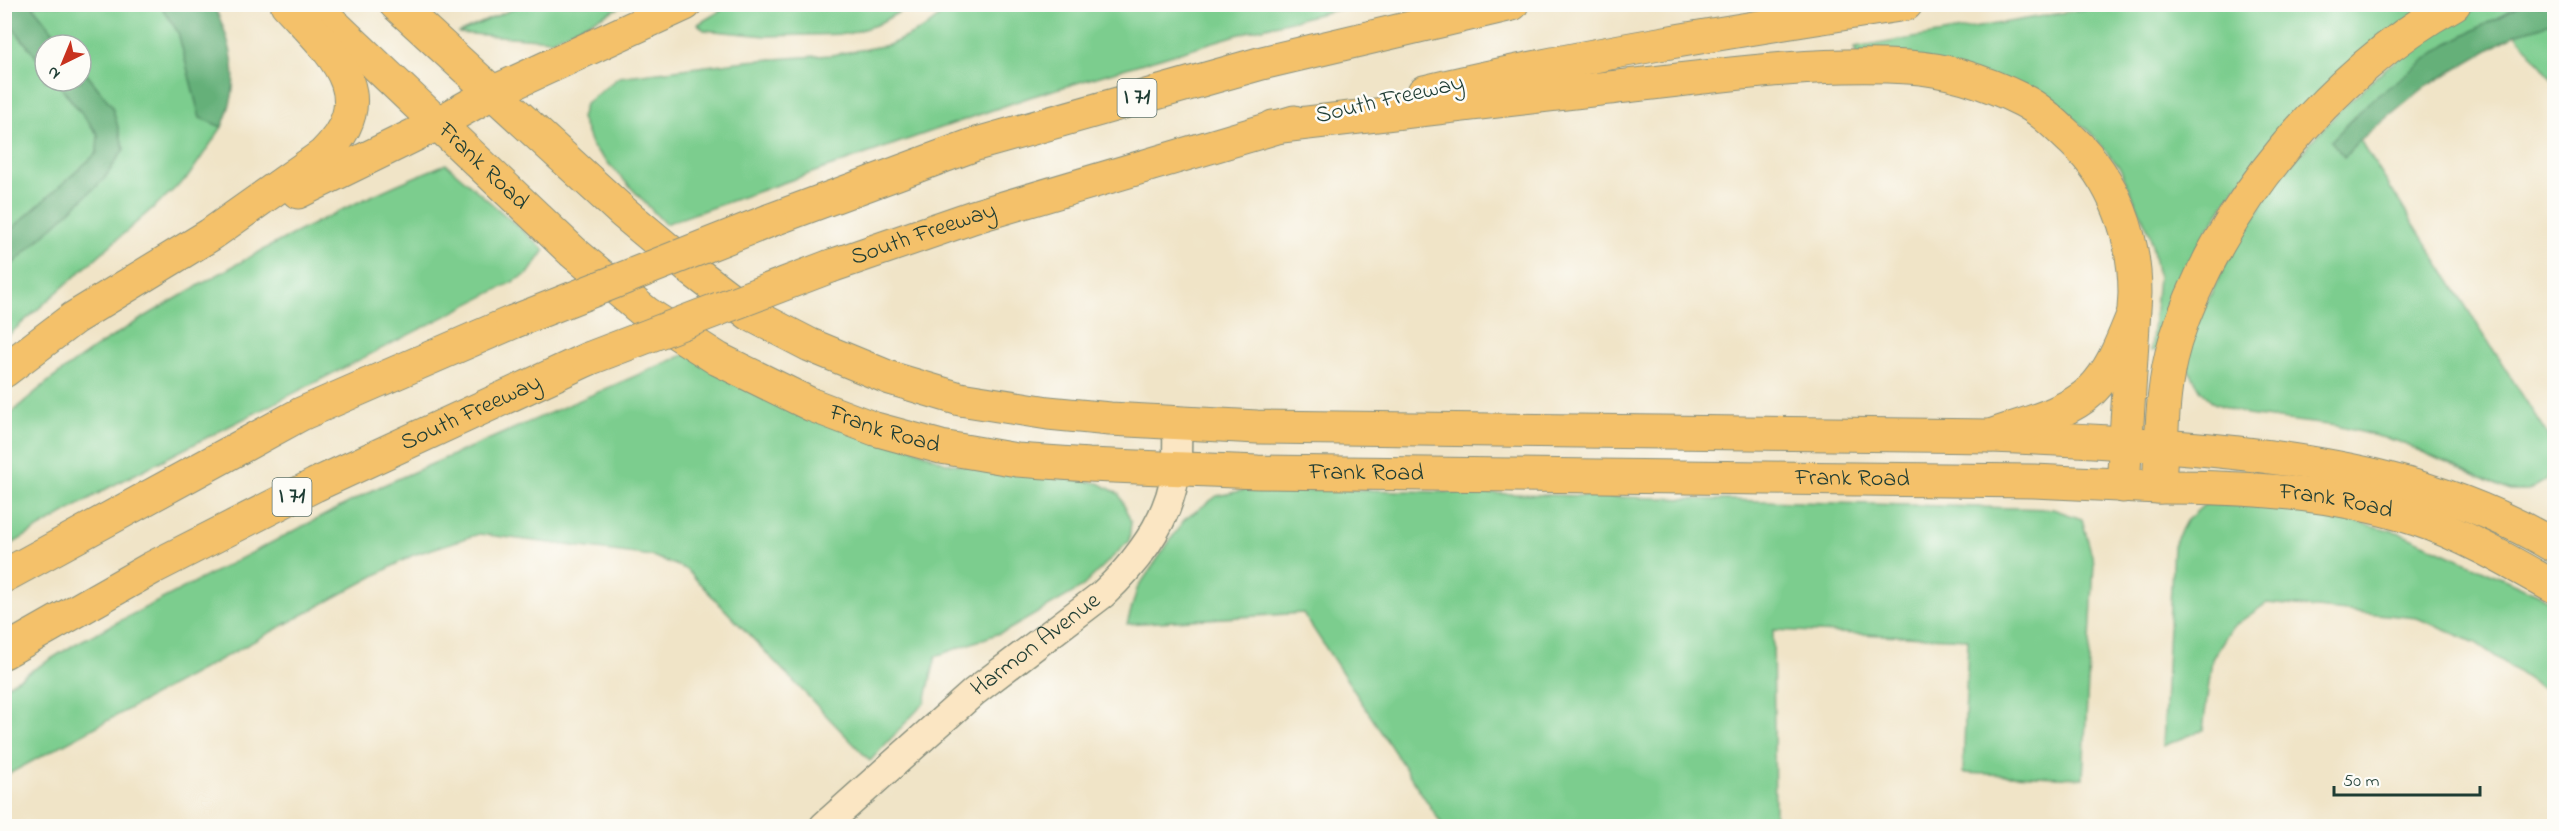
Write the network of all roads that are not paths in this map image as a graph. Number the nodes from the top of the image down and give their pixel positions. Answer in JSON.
{"nodes":[{"id":1,"x":287,"y":4,"type":"edge"},
{"id":2,"x":312,"y":4,"type":"edge"},
{"id":3,"x":396,"y":4,"type":"edge"},
{"id":4,"x":685,"y":4,"type":"edge"},
{"id":5,"x":1512,"y":4,"type":"edge"},
{"id":6,"x":1906,"y":4,"type":"edge"},
{"id":7,"x":2454,"y":4,"type":"edge"},
{"id":8,"x":492,"y":93,"type":"junction"},
{"id":9,"x":437,"y":124,"type":"junction"},
{"id":10,"x":1273,"y":127,"type":"junction"},
{"id":11,"x":210,"y":235,"type":"junction"},
{"id":12,"x":2133,"y":315,"type":"junction"},
{"id":13,"x":4,"y":371,"type":"edge"},
{"id":14,"x":1177,"y":421,"type":"junction"},
{"id":15,"x":1990,"y":436,"type":"junction"},
{"id":16,"x":2127,"y":443,"type":"junction"},
{"id":17,"x":2162,"y":446,"type":"junction"},
{"id":18,"x":1176,"y":469,"type":"junction"},
{"id":19,"x":2123,"y":486,"type":"junction"},
{"id":20,"x":2159,"y":487,"type":"junction"},
{"id":21,"x":2554,"y":546,"type":"edge"},
{"id":22,"x":4,"y":576,"type":"edge"},
{"id":23,"x":2554,"y":587,"type":"edge"},
{"id":24,"x":4,"y":652,"type":"edge"},
{"id":25,"x":824,"y":826,"type":"edge"}],
"edges":[{"from":1,"to":11,"type":"main road"},
{"from":2,"to":9,"type":"main road","name":"Frank Road"},
{"from":3,"to":8,"type":"main road","name":"Frank Road"},
{"from":4,"to":8,"type":"main road"},
{"from":5,"to":22,"type":"main road","number":"I 71","bridge":true},
{"from":6,"to":10,"type":"main road","name":"South Freeway","number":"I 71"},
{"from":7,"to":17,"type":"main road"},
{"from":8,"to":9,"type":"main road"},
{"from":8,"to":14,"type":"main road","name":"Frank Road"},
{"from":9,"to":11,"type":"main road"},
{"from":9,"to":18,"type":"main road","name":"Frank Road"},
{"from":10,"to":12,"type":"main road"},
{"from":10,"to":24,"type":"main road","name":"South Freeway","number":"I 71","bridge":true},
{"from":11,"to":13,"type":"main road"},
{"from":12,"to":15,"type":"main road"},
{"from":12,"to":16,"type":"main road"},
{"from":14,"to":15,"type":"main road","name":"Frank Road"},
{"from":14,"to":18,"type":"main road","name":"Harmon Avenue"},
{"from":15,"to":16,"type":"main road","name":"Frank Road"},
{"from":16,"to":17,"type":"main road","name":"Frank Road"},
{"from":16,"to":19,"type":"main road"},
{"from":17,"to":20,"type":"main road"},
{"from":17,"to":21,"type":"main road","name":"Frank Road"},
{"from":18,"to":19,"type":"main road","name":"Frank Road"},
{"from":18,"to":25,"type":"main road","name":"Harmon Avenue"},
{"from":19,"to":20,"type":"main road","name":"Frank Road"},
{"from":20,"to":23,"type":"main road","name":"Frank Road"}]}
